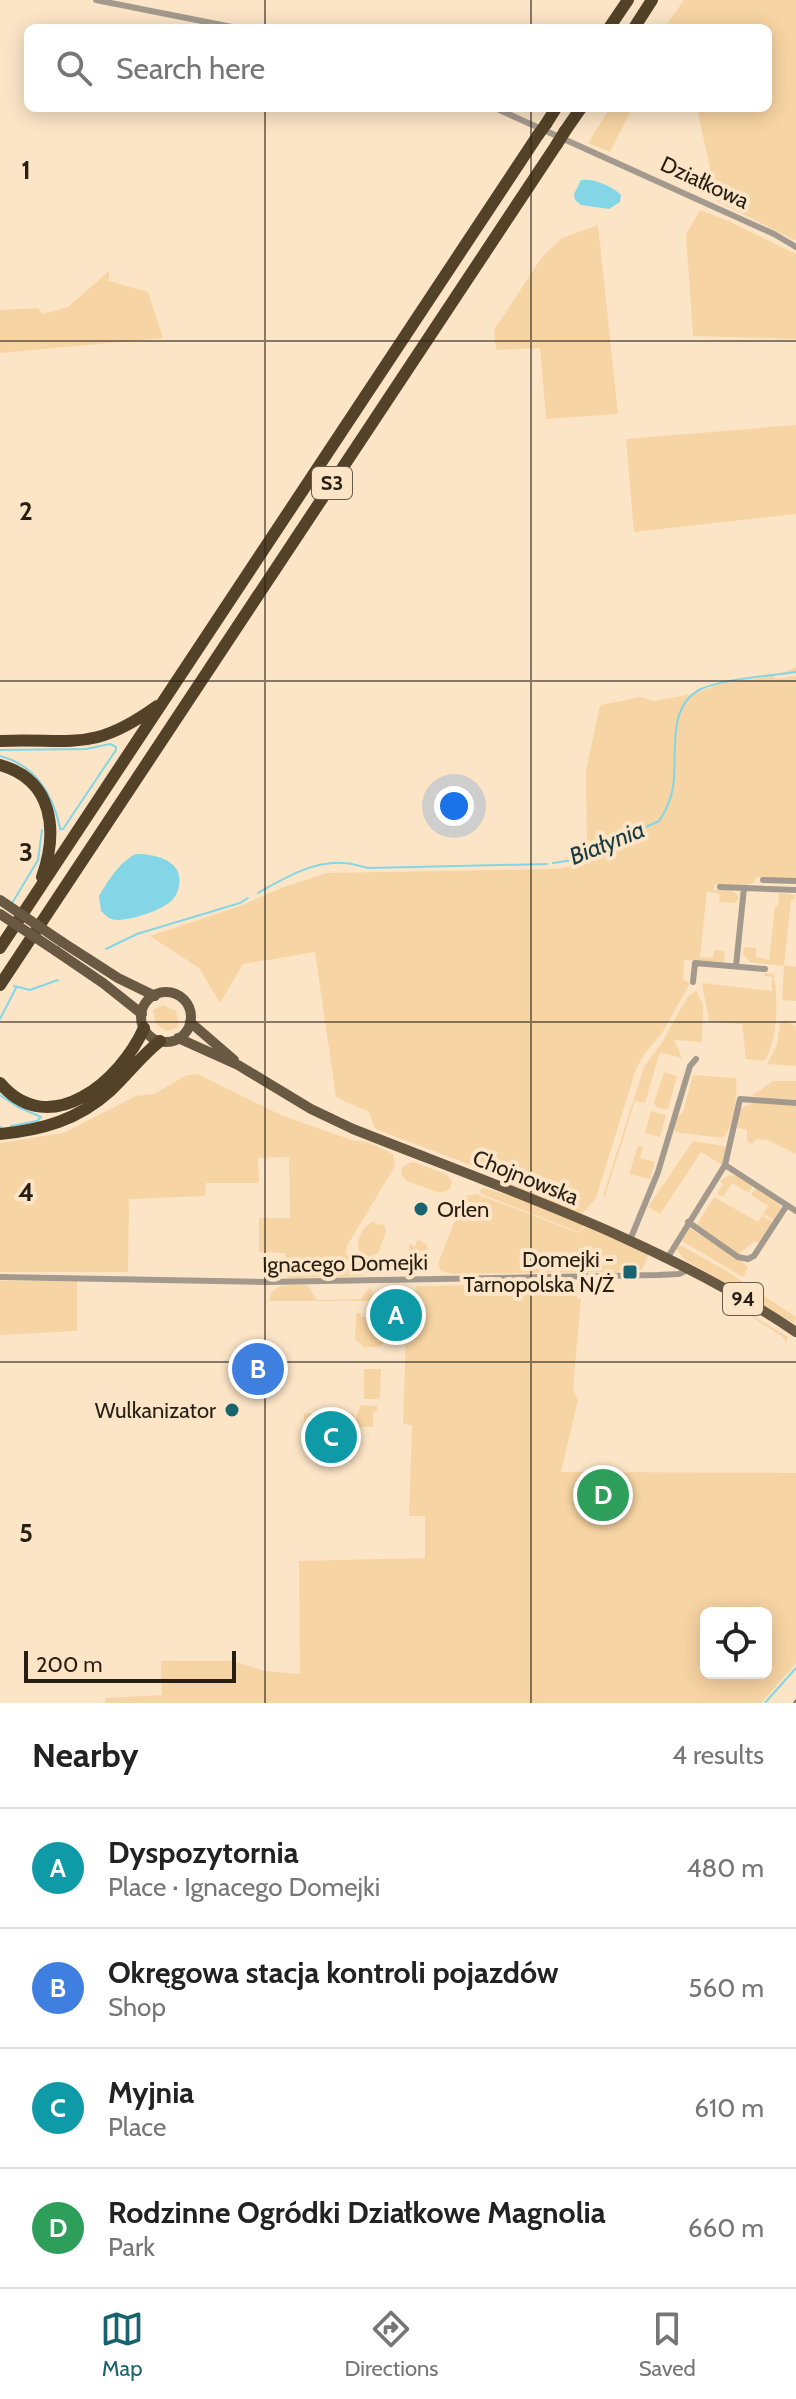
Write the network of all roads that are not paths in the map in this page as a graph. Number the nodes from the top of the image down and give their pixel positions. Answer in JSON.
{"nodes":[{"id":1,"x":96,"y":0,"type":"edge"},
{"id":2,"x":628,"y":0,"type":"edge"},
{"id":3,"x":652,"y":0,"type":"edge"},
{"id":4,"x":217,"y":24,"type":"edge"},
{"id":5,"x":612,"y":24,"type":"edge"},
{"id":6,"x":637,"y":24,"type":"edge"},
{"id":7,"x":504,"y":112,"type":"edge"},
{"id":8,"x":554,"y":112,"type":"edge"},
{"id":9,"x":578,"y":112,"type":"edge"},
{"id":10,"x":796,"y":247,"type":"edge"},
{"id":11,"x":163,"y":702,"type":"junction"},
{"id":12,"x":0,"y":741,"type":"edge"},
{"id":13,"x":0,"y":765,"type":"edge"},
{"id":14,"x":763,"y":880,"type":"dead end"},
{"id":15,"x":796,"y":881,"type":"edge"},
{"id":16,"x":720,"y":887,"type":"dead end"},
{"id":17,"x":744,"y":888,"type":"junction"},
{"id":18,"x":796,"y":890,"type":"edge"},
{"id":19,"x":34,"y":896,"type":"junction"},
{"id":20,"x":0,"y":900,"type":"edge"},
{"id":21,"x":0,"y":914,"type":"edge"},
{"id":22,"x":59,"y":947,"type":"junction"},
{"id":23,"x":0,"y":948,"type":"edge"},
{"id":24,"x":736,"y":966,"type":"junction"},
{"id":25,"x":765,"y":969,"type":"dead end"},
{"id":26,"x":693,"y":982,"type":"dead end"},
{"id":27,"x":0,"y":985,"type":"edge"},
{"id":28,"x":155,"y":996,"type":"junction"},
{"id":29,"x":142,"y":1014,"type":"junction"},
{"id":30,"x":190,"y":1022,"type":"junction"},
{"id":31,"x":144,"y":1028,"type":"junction"},
{"id":32,"x":178,"y":1038,"type":"junction"},
{"id":33,"x":160,"y":1041,"type":"junction"},
{"id":34,"x":696,"y":1059,"type":"dead end"},
{"id":35,"x":238,"y":1065,"type":"junction"},
{"id":36,"x":0,"y":1083,"type":"edge"},
{"id":37,"x":796,"y":1103,"type":"edge"},
{"id":38,"x":0,"y":1134,"type":"edge"},
{"id":39,"x":725,"y":1165,"type":"junction"},
{"id":40,"x":787,"y":1205,"type":"junction"},
{"id":41,"x":796,"y":1211,"type":"edge"},
{"id":42,"x":688,"y":1222,"type":"junction"},
{"id":43,"x":630,"y":1240,"type":"junction"},
{"id":44,"x":668,"y":1257,"type":"junction"},
{"id":45,"x":689,"y":1268,"type":"junction"},
{"id":46,"x":0,"y":1277,"type":"edge"},
{"id":47,"x":796,"y":1332,"type":"edge"}],
"edges":[{"from":1,"to":4,"type":"street"},
{"from":2,"to":5,"type":"highway"},
{"from":3,"to":6,"type":"highway"},
{"from":7,"to":10,"type":"street","name":"Działkowa"},
{"from":8,"to":11,"type":"highway","number":"S3","bridge":true},
{"from":9,"to":27,"type":"highway","number":"S3","bridge":true},
{"from":11,"to":12,"type":"highway"},
{"from":11,"to":19,"type":"highway","number":"S3"},
{"from":13,"to":19,"type":"highway"},
{"from":14,"to":15,"type":"street"},
{"from":16,"to":17,"type":"street"},
{"from":17,"to":18,"type":"street"},
{"from":17,"to":24,"type":"street"},
{"from":19,"to":23,"type":"highway","number":"S3"},
{"from":20,"to":22,"type":"main road","number":"94","bridge":true},
{"from":21,"to":22,"type":"main road","number":"94","bridge":true},
{"from":22,"to":28,"type":"main road","number":"94"},
{"from":22,"to":29,"type":"main road","number":"94"},
{"from":24,"to":25,"type":"street"},
{"from":24,"to":26,"type":"street"},
{"from":28,"to":29,"type":"main road"},
{"from":28,"to":30,"type":"main road","number":"94"},
{"from":29,"to":31,"type":"main road"},
{"from":30,"to":32,"type":"main road"},
{"from":30,"to":35,"type":"main road","name":"Chojnowska","number":"94"},
{"from":31,"to":33,"type":"main road"},
{"from":31,"to":36,"type":"highway"},
{"from":32,"to":33,"type":"main road"},
{"from":32,"to":35,"type":"main road","name":"Chojnowska","number":"94"},
{"from":33,"to":38,"type":"highway"},
{"from":34,"to":43,"type":"street"},
{"from":35,"to":43,"type":"main road","name":"Chojnowska","number":"94"},
{"from":37,"to":39,"type":"street"},
{"from":39,"to":40,"type":"street"},
{"from":39,"to":42,"type":"street"},
{"from":40,"to":41,"type":"street"},
{"from":40,"to":42,"type":"street"},
{"from":42,"to":44,"type":"street"},
{"from":43,"to":44,"type":"main road","name":"Chojnowska","number":"94"},
{"from":44,"to":45,"type":"main road","name":"Chojnowska","number":"94"},
{"from":45,"to":46,"type":"street","name":"Ignacego Domejki"},
{"from":45,"to":47,"type":"main road","name":"Chojnowska","number":"94"}]}
